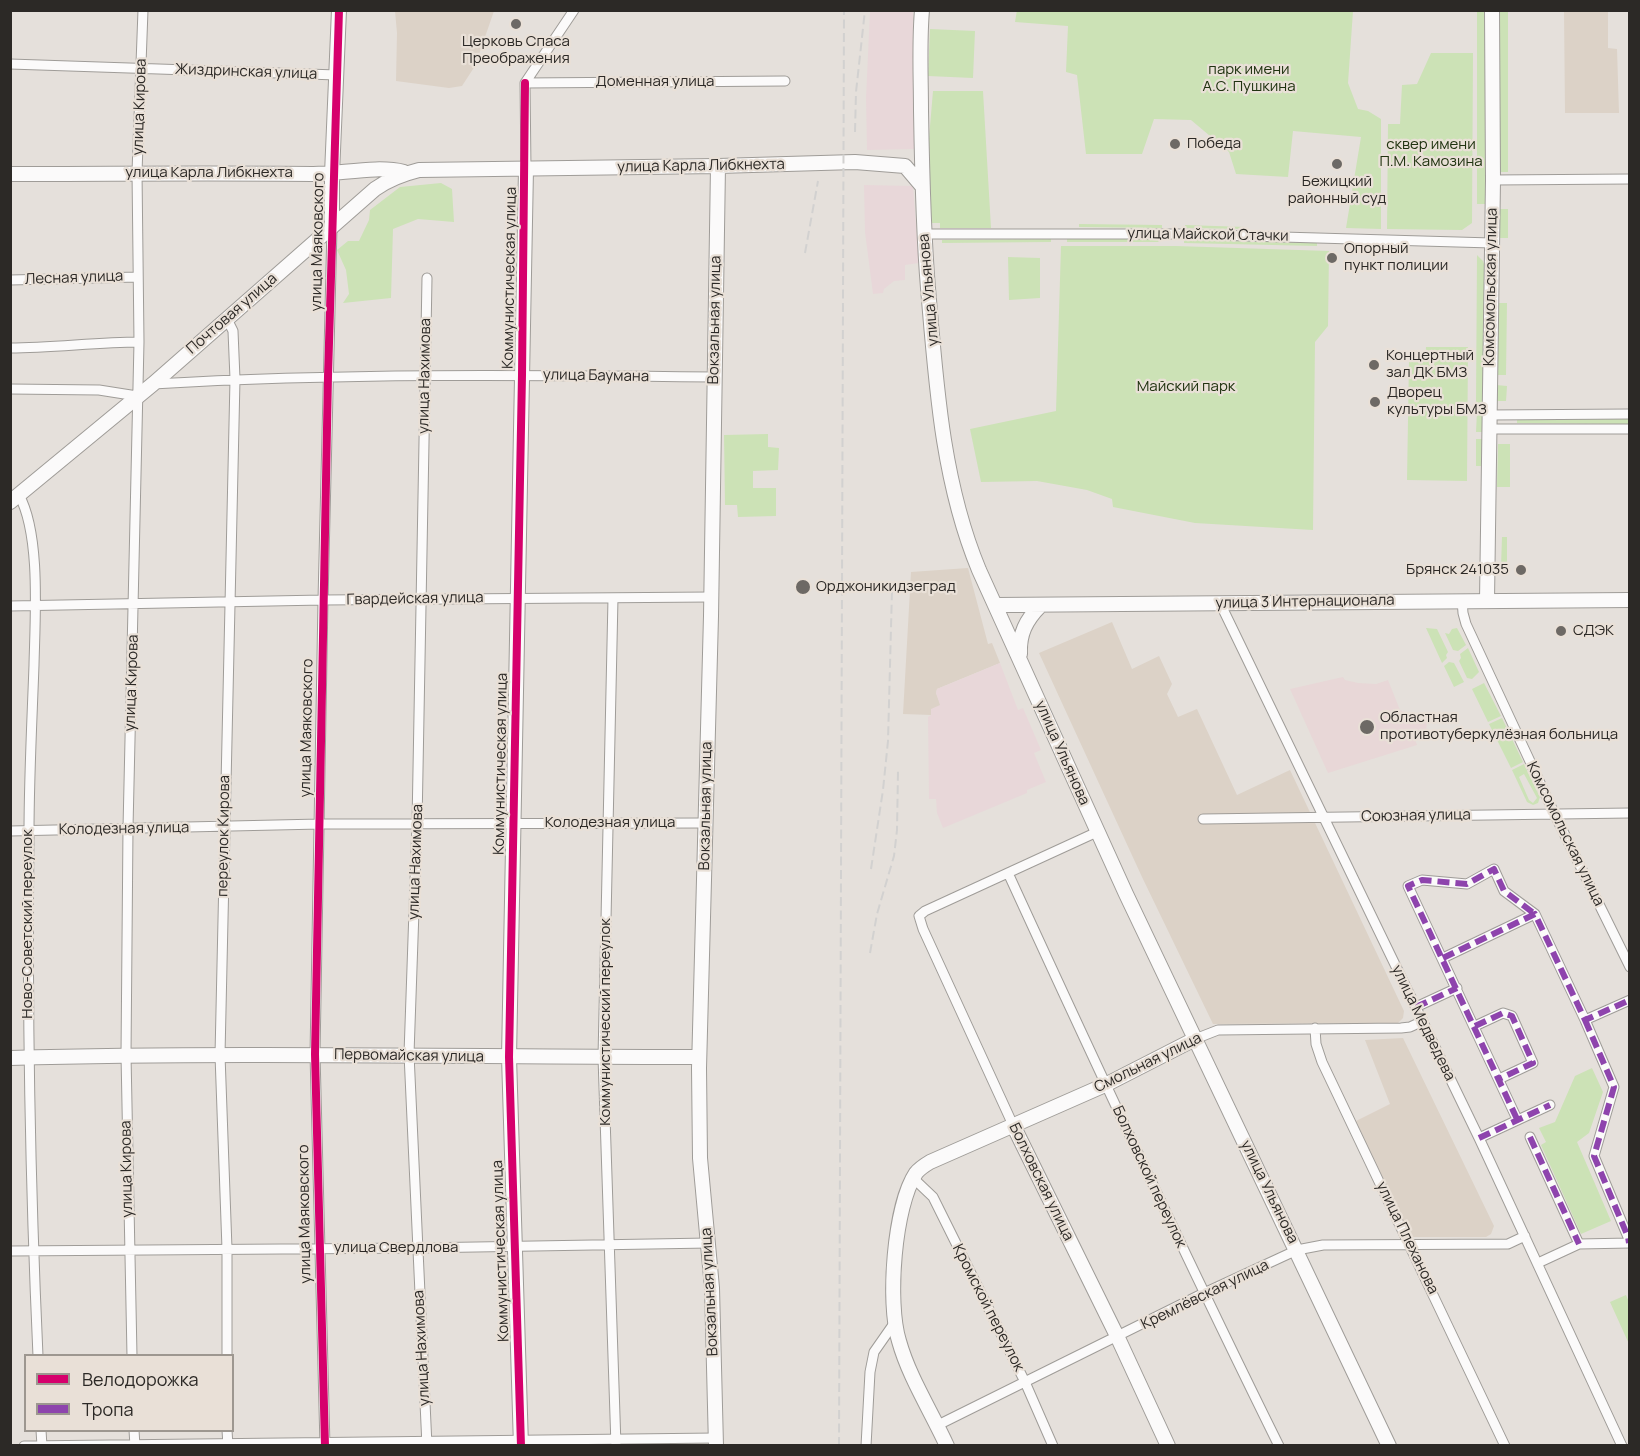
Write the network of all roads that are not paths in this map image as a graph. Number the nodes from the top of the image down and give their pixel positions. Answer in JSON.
{"nodes":[{"id":1,"x":143,"y":10,"type":"edge"},
{"id":2,"x":339,"y":10,"type":"edge"},
{"id":3,"x":574,"y":10,"type":"edge"},
{"id":4,"x":922,"y":10,"type":"edge"},
{"id":5,"x":1492,"y":10,"type":"edge"},
{"id":6,"x":10,"y":64,"type":"edge"},
{"id":7,"x":142,"y":68,"type":"junction"},
{"id":8,"x":337,"y":75,"type":"junction"},
{"id":9,"x":785,"y":81,"type":"dead end"},
{"id":10,"x":525,"y":83,"type":"junction"},
{"id":11,"x":921,"y":151,"type":"junction"},
{"id":12,"x":717,"y":166,"type":"junction"},
{"id":13,"x":905,"y":166,"type":"junction"},
{"id":14,"x":470,"y":169,"type":"joint"},
{"id":15,"x":526,"y":169,"type":"junction"},
{"id":16,"x":137,"y":172,"type":"junction"},
{"id":17,"x":406,"y":173,"type":"junction"},
{"id":18,"x":10,"y":174,"type":"edge"},
{"id":19,"x":332,"y":174,"type":"junction"},
{"id":20,"x":1629,"y":178,"type":"edge"},
{"id":21,"x":1493,"y":180,"type":"junction"},
{"id":22,"x":922,"y":186,"type":"junction"},
{"id":23,"x":332,"y":227,"type":"junction"},
{"id":24,"x":924,"y":234,"type":"junction"},
{"id":25,"x":1492,"y":243,"type":"junction"},
{"id":26,"x":138,"y":277,"type":"junction"},
{"id":27,"x":427,"y":278,"type":"dead end"},
{"id":28,"x":10,"y":280,"type":"edge"},
{"id":29,"x":226,"y":319,"type":"junction"},
{"id":30,"x":139,"y":342,"type":"junction"},
{"id":31,"x":10,"y":348,"type":"edge"},
{"id":32,"x":522,"y":375,"type":"junction"},
{"id":33,"x":328,"y":376,"type":"junction"},
{"id":34,"x":424,"y":377,"type":"junction"},
{"id":35,"x":715,"y":377,"type":"junction"},
{"id":36,"x":235,"y":379,"type":"junction"},
{"id":37,"x":153,"y":384,"type":"junction"},
{"id":38,"x":10,"y":389,"type":"edge"},
{"id":39,"x":137,"y":396,"type":"junction"},
{"id":40,"x":1629,"y":414,"type":"edge"},
{"id":41,"x":1490,"y":422,"type":"junction"},
{"id":42,"x":1629,"y":429,"type":"edge"},
{"id":43,"x":15,"y":498,"type":"edge"},
{"id":44,"x":711,"y":597,"type":"junction"},
{"id":45,"x":518,"y":598,"type":"junction"},
{"id":46,"x":613,"y":598,"type":"junction"},
{"id":47,"x":422,"y":599,"type":"junction"},
{"id":48,"x":323,"y":600,"type":"junction"},
{"id":49,"x":1462,"y":600,"type":"junction"},
{"id":50,"x":1486,"y":600,"type":"junction"},
{"id":51,"x":1629,"y":600,"type":"edge"},
{"id":52,"x":230,"y":602,"type":"junction"},
{"id":53,"x":134,"y":603,"type":"junction"},
{"id":54,"x":1220,"y":603,"type":"junction"},
{"id":55,"x":35,"y":605,"type":"junction"},
{"id":56,"x":996,"y":605,"type":"junction"},
{"id":57,"x":10,"y":606,"type":"edge"},
{"id":58,"x":1040,"y":606,"type":"junction"},
{"id":59,"x":1020,"y":660,"type":"junction"},
{"id":60,"x":1629,"y":813,"type":"edge"},
{"id":61,"x":1555,"y":815,"type":"junction"},
{"id":62,"x":1323,"y":817,"type":"junction"},
{"id":63,"x":1203,"y":819,"type":"dead end"},
{"id":64,"x":514,"y":823,"type":"junction"},
{"id":65,"x":706,"y":823,"type":"junction"},
{"id":66,"x":320,"y":824,"type":"junction"},
{"id":67,"x":417,"y":824,"type":"junction"},
{"id":68,"x":608,"y":824,"type":"junction"},
{"id":69,"x":224,"y":827,"type":"junction"},
{"id":70,"x":128,"y":828,"type":"junction"},
{"id":71,"x":10,"y":831,"type":"edge"},
{"id":72,"x":29,"y":831,"type":"junction"},
{"id":73,"x":1097,"y":832,"type":"junction"},
{"id":74,"x":1008,"y":873,"type":"junction"},
{"id":75,"x":1535,"y":914,"type":"junction"},
{"id":76,"x":1443,"y":958,"type":"junction"},
{"id":77,"x":1629,"y":967,"type":"edge"},
{"id":78,"x":1457,"y":988,"type":"junction"},
{"id":79,"x":1629,"y":1000,"type":"edge"},
{"id":80,"x":1416,"y":1007,"type":"junction"},
{"id":81,"x":1585,"y":1020,"type":"junction"},
{"id":82,"x":1423,"y":1021,"type":"junction"},
{"id":83,"x":1475,"y":1026,"type":"junction"},
{"id":84,"x":1315,"y":1028,"type":"junction"},
{"id":85,"x":1195,"y":1039,"type":"junction"},
{"id":86,"x":315,"y":1054,"type":"junction"},
{"id":87,"x":409,"y":1054,"type":"junction"},
{"id":88,"x":126,"y":1055,"type":"junction"},
{"id":89,"x":220,"y":1055,"type":"junction"},
{"id":90,"x":509,"y":1057,"type":"junction"},
{"id":91,"x":603,"y":1057,"type":"junction"},
{"id":92,"x":699,"y":1057,"type":"junction"},
{"id":93,"x":10,"y":1058,"type":"edge"},
{"id":94,"x":28,"y":1058,"type":"junction"},
{"id":95,"x":1499,"y":1079,"type":"junction"},
{"id":96,"x":1105,"y":1085,"type":"junction"},
{"id":97,"x":1550,"y":1105,"type":"dead end"},
{"id":98,"x":1517,"y":1119,"type":"junction"},
{"id":99,"x":1013,"y":1125,"type":"junction"},
{"id":100,"x":1530,"y":1137,"type":"dead end"},
{"id":101,"x":1479,"y":1138,"type":"junction"},
{"id":102,"x":918,"y":1172,"type":"junction"},
{"id":103,"x":1526,"y":1236,"type":"junction"},
{"id":104,"x":1410,"y":1243,"type":"junction"},
{"id":105,"x":1629,"y":1243,"type":"edge"},
{"id":106,"x":709,"y":1244,"type":"junction"},
{"id":107,"x":1580,"y":1244,"type":"junction"},
{"id":108,"x":609,"y":1245,"type":"junction"},
{"id":109,"x":514,"y":1246,"type":"junction"},
{"id":110,"x":320,"y":1248,"type":"junction"},
{"id":111,"x":418,"y":1248,"type":"junction"},
{"id":112,"x":128,"y":1249,"type":"junction"},
{"id":113,"x":227,"y":1249,"type":"junction"},
{"id":114,"x":1297,"y":1250,"type":"junction"},
{"id":115,"x":10,"y":1251,"type":"edge"},
{"id":116,"x":33,"y":1251,"type":"junction"},
{"id":117,"x":1538,"y":1263,"type":"junction"},
{"id":118,"x":1204,"y":1293,"type":"junction"},
{"id":119,"x":895,"y":1322,"type":"junction"},
{"id":120,"x":1118,"y":1338,"type":"junction"},
{"id":121,"x":38,"y":1354,"type":"edge"},
{"id":122,"x":132,"y":1354,"type":"edge"},
{"id":123,"x":227,"y":1354,"type":"edge"},
{"id":124,"x":1025,"y":1382,"type":"junction"},
{"id":125,"x":938,"y":1425,"type":"junction"},
{"id":126,"x":521,"y":1442,"type":"edge"},
{"id":127,"x":616,"y":1442,"type":"edge"},
{"id":128,"x":716,"y":1442,"type":"edge"},
{"id":129,"x":427,"y":1443,"type":"edge"},
{"id":130,"x":228,"y":1444,"type":"edge"},
{"id":131,"x":325,"y":1444,"type":"edge"},
{"id":132,"x":42,"y":1445,"type":"edge"},
{"id":133,"x":135,"y":1445,"type":"edge"},
{"id":134,"x":24,"y":1446,"type":"edge"},
{"id":135,"x":866,"y":1446,"type":"edge"},
{"id":136,"x":947,"y":1446,"type":"edge"},
{"id":137,"x":1053,"y":1446,"type":"edge"},
{"id":138,"x":1168,"y":1446,"type":"edge"},
{"id":139,"x":1279,"y":1446,"type":"edge"},
{"id":140,"x":1389,"y":1446,"type":"edge"},
{"id":141,"x":1505,"y":1446,"type":"edge"},
{"id":142,"x":1622,"y":1446,"type":"edge"}],
"edges":[{"from":1,"to":7,"type":"street","name":"улица Кирова"},
{"from":2,"to":8,"type":"main road","name":"улица Маяковского"},
{"from":3,"to":10,"type":"street"},
{"from":4,"to":11,"type":"main road","name":"улица Ульянова"},
{"from":5,"to":21,"type":"main road","name":"Комсомольская улица"},
{"from":6,"to":7,"type":"street","name":"Жиздринская улица"},
{"from":7,"to":8,"type":"street","name":"Жиздринская улица"},
{"from":7,"to":16,"type":"street","name":"улица Кирова"},
{"from":8,"to":19,"type":"main road","name":"улица Маяковского"},
{"from":9,"to":10,"type":"street","name":"Доменная улица"},
{"from":10,"to":15,"type":"street","name":"Коммунистическая улица"},
{"from":11,"to":13,"type":"main road"},
{"from":11,"to":22,"type":"main road","name":"улица Ульянова"},
{"from":12,"to":13,"type":"main road","name":"улица Карла Либкнехта"},
{"from":12,"to":15,"type":"main road","name":"улица Карла Либкнехта"},
{"from":12,"to":35,"type":"main road","name":"Вокзальная улица"},
{"from":13,"to":22,"type":"main road"},
{"from":14,"to":15,"type":"main road","name":"улица Карла Либкнехта"},
{"from":14,"to":17,"type":"main road","name":"Почтовая улица"},
{"from":15,"to":32,"type":"main road","name":"Коммунистическая улица"},
{"from":16,"to":18,"type":"main road","name":"улица Карла Либкнехта"},
{"from":16,"to":19,"type":"main road","name":"улица Карла Либкнехта"},
{"from":16,"to":26,"type":"street","name":"улица Кирова"},
{"from":17,"to":19,"type":"main road","name":"улица Карла Либкнехта"},
{"from":17,"to":23,"type":"main road","name":"Почтовая улица"},
{"from":19,"to":23,"type":"main road","name":"улица Маяковского"},
{"from":20,"to":21,"type":"street"},
{"from":21,"to":25,"type":"main road","name":"Комсомольская улица"},
{"from":22,"to":24,"type":"main road","name":"улица Ульянова"},
{"from":23,"to":29,"type":"main road","name":"Почтовая улица"},
{"from":23,"to":33,"type":"street","name":"улица Маяковского"},
{"from":24,"to":25,"type":"street","name":"улица Майской Стачки"},
{"from":24,"to":56,"type":"main road","name":"улица Ульянова"},
{"from":25,"to":41,"type":"main road","name":"Комсомольская улица"},
{"from":26,"to":28,"type":"street","name":"Лесная улица"},
{"from":26,"to":30,"type":"street","name":"улица Кирова"},
{"from":27,"to":34,"type":"street","name":"улица Нахимова"},
{"from":29,"to":36,"type":"street","name":"переулок Кирова"},
{"from":29,"to":37,"type":"main road","name":"Почтовая улица"},
{"from":30,"to":31,"type":"street"},
{"from":30,"to":39,"type":"street","name":"улица Кирова"},
{"from":32,"to":34,"type":"street","name":"улица Баумана"},
{"from":32,"to":35,"type":"street","name":"улица Баумана"},
{"from":32,"to":45,"type":"main road","name":"Коммунистическая улица"},
{"from":33,"to":34,"type":"street","name":"улица Баумана"},
{"from":33,"to":36,"type":"street","name":"улица Баумана"},
{"from":33,"to":48,"type":"street","name":"улица Маяковского"},
{"from":34,"to":47,"type":"street","name":"улица Нахимова"},
{"from":35,"to":44,"type":"main road","name":"Вокзальная улица"},
{"from":36,"to":37,"type":"street","name":"улица Баумана"},
{"from":36,"to":52,"type":"street","name":"переулок Кирова"},
{"from":37,"to":39,"type":"main road","name":"Почтовая улица"},
{"from":38,"to":39,"type":"street"},
{"from":39,"to":43,"type":"main road","name":"Почтовая улица"},
{"from":39,"to":53,"type":"street","name":"улица Кирова"},
{"from":40,"to":41,"type":"street"},
{"from":41,"to":42,"type":"street"},
{"from":41,"to":50,"type":"main road","name":"Комсомольская улица"},
{"from":43,"to":55,"type":"street","name":"Ново-Советский переулок"},
{"from":44,"to":46,"type":"street","name":"Гвардейская улица"},
{"from":44,"to":65,"type":"main road","name":"Вокзальная улица"},
{"from":45,"to":46,"type":"street","name":"Гвардейская улица"},
{"from":45,"to":47,"type":"street","name":"Гвардейская улица"},
{"from":45,"to":64,"type":"main road","name":"Коммунистическая улица"},
{"from":46,"to":68,"type":"street","name":"Коммунистический переулок"},
{"from":47,"to":48,"type":"street","name":"Гвардейская улица"},
{"from":47,"to":67,"type":"street","name":"улица Нахимова"},
{"from":48,"to":52,"type":"street","name":"Гвардейская улица"},
{"from":48,"to":66,"type":"street","name":"улица Маяковского"},
{"from":49,"to":50,"type":"main road","name":"улица 3 Интернационала"},
{"from":49,"to":54,"type":"main road","name":"улица 3 Интернационала"},
{"from":49,"to":61,"type":"street","name":"Комсомольская улица"},
{"from":50,"to":51,"type":"main road","name":"улица 3 Интернационала"},
{"from":52,"to":53,"type":"street","name":"Гвардейская улица"},
{"from":52,"to":69,"type":"street","name":"переулок Кирова"},
{"from":53,"to":55,"type":"street","name":"Гвардейская улица"},
{"from":53,"to":70,"type":"street","name":"улица Кирова"},
{"from":54,"to":58,"type":"main road","name":"улица 3 Интернационала"},
{"from":54,"to":62,"type":"street","name":"улица Медведева"},
{"from":55,"to":57,"type":"street","name":"Гвардейская улица"},
{"from":55,"to":72,"type":"street","name":"Ново-Советский переулок"},
{"from":56,"to":58,"type":"main road","name":"улица 3 Интернационала"},
{"from":56,"to":59,"type":"main road","name":"улица Ульянова"},
{"from":58,"to":59,"type":"main road"},
{"from":59,"to":73,"type":"main road","name":"улица Ульянова"},
{"from":60,"to":61,"type":"street","name":"Союзная улица"},
{"from":61,"to":62,"type":"street","name":"Союзная улица"},
{"from":61,"to":77,"type":"street","name":"Комсомольская улица"},
{"from":62,"to":63,"type":"street","name":"Союзная улица"},
{"from":62,"to":80,"type":"street","name":"улица Медведева"},
{"from":64,"to":67,"type":"street","name":"Колодезная улица"},
{"from":64,"to":68,"type":"street","name":"Колодезная улица"},
{"from":64,"to":90,"type":"main road","name":"Коммунистическая улица"},
{"from":65,"to":68,"type":"street","name":"Колодезная улица"},
{"from":65,"to":92,"type":"main road","name":"Вокзальная улица"},
{"from":66,"to":67,"type":"street","name":"Колодезная улица"},
{"from":66,"to":69,"type":"street","name":"Колодезная улица"},
{"from":66,"to":86,"type":"street","name":"улица Маяковского"},
{"from":67,"to":87,"type":"street","name":"улица Нахимова"},
{"from":68,"to":91,"type":"street","name":"Коммунистический переулок"},
{"from":69,"to":70,"type":"street","name":"Колодезная улица"},
{"from":69,"to":89,"type":"street","name":"переулок Кирова"},
{"from":70,"to":72,"type":"street","name":"Колодезная улица"},
{"from":70,"to":88,"type":"street","name":"улица Кирова"},
{"from":71,"to":72,"type":"street","name":"Колодезная улица"},
{"from":72,"to":94,"type":"street","name":"Ново-Советский переулок"},
{"from":73,"to":74,"type":"street"},
{"from":73,"to":85,"type":"main road","name":"улица Ульянова"},
{"from":74,"to":96,"type":"street","name":"Болховской переулок"},
{"from":74,"to":99,"type":"street","name":"Болховская улица"},
{"from":75,"to":76,"type":"street"},
{"from":75,"to":76,"type":"street"},
{"from":75,"to":81,"type":"street"},
{"from":76,"to":78,"type":"street"},
{"from":78,"to":80,"type":"street"},
{"from":78,"to":83,"type":"street"},
{"from":79,"to":81,"type":"street"},
{"from":80,"to":82,"type":"street","name":"улица Медведева"},
{"from":81,"to":105,"type":"street"},
{"from":82,"to":84,"type":"street","name":"Смольная улица"},
{"from":82,"to":101,"type":"street","name":"улица Медведева"},
{"from":83,"to":95,"type":"street"},
{"from":83,"to":95,"type":"street"},
{"from":84,"to":85,"type":"street","name":"Смольная улица"},
{"from":84,"to":104,"type":"street","name":"улица Плеханова"},
{"from":85,"to":96,"type":"main road","name":"Смольная улица"},
{"from":85,"to":114,"type":"main road","name":"улица Ульянова"},
{"from":86,"to":87,"type":"main road","name":"Первомайская улица"},
{"from":86,"to":89,"type":"main road","name":"Первомайская улица"},
{"from":86,"to":110,"type":"street","name":"улица Маяковского"},
{"from":87,"to":90,"type":"main road","name":"Первомайская улица"},
{"from":87,"to":111,"type":"street","name":"улица Нахимова"},
{"from":88,"to":89,"type":"main road","name":"Первомайская улица"},
{"from":88,"to":94,"type":"main road","name":"Первомайская улица"},
{"from":88,"to":112,"type":"street","name":"улица Кирова"},
{"from":89,"to":113,"type":"street","name":"переулок Кирова"},
{"from":90,"to":91,"type":"main road","name":"Первомайская улица"},
{"from":90,"to":109,"type":"main road","name":"Коммунистическая улица"},
{"from":91,"to":92,"type":"main road","name":"Первомайская улица"},
{"from":91,"to":108,"type":"street","name":"Коммунистический переулок"},
{"from":92,"to":106,"type":"main road","name":"Вокзальная улица"},
{"from":93,"to":94,"type":"main road","name":"Первомайская улица"},
{"from":94,"to":116,"type":"street","name":"Ново-Советский переулок"},
{"from":95,"to":98,"type":"street"},
{"from":96,"to":99,"type":"main road","name":"Смольная улица"},
{"from":96,"to":118,"type":"street","name":"Болховской переулок"},
{"from":97,"to":98,"type":"street"},
{"from":98,"to":101,"type":"street"},
{"from":99,"to":102,"type":"main road","name":"Смольная улица"},
{"from":99,"to":120,"type":"main road","name":"Болховская улица"},
{"from":100,"to":107,"type":"street"},
{"from":101,"to":103,"type":"street","name":"улица Медведева"},
{"from":102,"to":119,"type":"main road"},
{"from":102,"to":124,"type":"street","name":"Кромской переулок"},
{"from":103,"to":104,"type":"street","name":"Кремлёвская улица"},
{"from":103,"to":117,"type":"street","name":"улица Медведева"},
{"from":104,"to":114,"type":"street","name":"Кремлёвская улица"},
{"from":104,"to":141,"type":"street","name":"улица Плеханова"},
{"from":105,"to":107,"type":"street"},
{"from":106,"to":108,"type":"street","name":"улица Свердлова"},
{"from":106,"to":128,"type":"main road","name":"Вокзальная улица"},
{"from":107,"to":117,"type":"street"},
{"from":108,"to":109,"type":"street","name":"улица Свердлова"},
{"from":108,"to":127,"type":"street","name":"Коммунистический переулок"},
{"from":109,"to":111,"type":"street","name":"улица Свердлова"},
{"from":109,"to":126,"type":"main road","name":"Коммунистическая улица"},
{"from":110,"to":111,"type":"street","name":"улица Свердлова"},
{"from":110,"to":113,"type":"street","name":"улица Свердлова"},
{"from":110,"to":131,"type":"street","name":"улица Маяковского"},
{"from":111,"to":129,"type":"street","name":"улица Нахимова"},
{"from":112,"to":113,"type":"street","name":"улица Свердлова"},
{"from":112,"to":116,"type":"street","name":"улица Свердлова"},
{"from":112,"to":122,"type":"street","name":"улица Кирова"},
{"from":113,"to":123,"type":"street","name":"переулок Кирова"},
{"from":114,"to":118,"type":"street","name":"Кремлёвская улица"},
{"from":114,"to":140,"type":"main road","name":"улица Ульянова"},
{"from":115,"to":116,"type":"street","name":"улица Свердлова"},
{"from":116,"to":121,"type":"street","name":"Ново-Советский переулок"},
{"from":117,"to":142,"type":"street","name":"улица Медведева"},
{"from":118,"to":120,"type":"street","name":"Кремлёвская улица"},
{"from":118,"to":139,"type":"street","name":"Болховской переулок"},
{"from":119,"to":125,"type":"main road"},
{"from":119,"to":135,"type":"street"},
{"from":120,"to":124,"type":"street","name":"Кремлёвская улица"},
{"from":120,"to":138,"type":"main road","name":"Болховская улица"},
{"from":124,"to":125,"type":"street","name":"Кремлёвская улица"},
{"from":124,"to":137,"type":"street","name":"Кромской переулок"},
{"from":125,"to":136,"type":"main road"},
{"from":126,"to":127,"type":"street"},
{"from":126,"to":129,"type":"street"},
{"from":127,"to":128,"type":"street"},
{"from":129,"to":131,"type":"street"},
{"from":130,"to":131,"type":"street"},
{"from":130,"to":133,"type":"street"},
{"from":132,"to":133,"type":"street"},
{"from":132,"to":134,"type":"street"}]}
